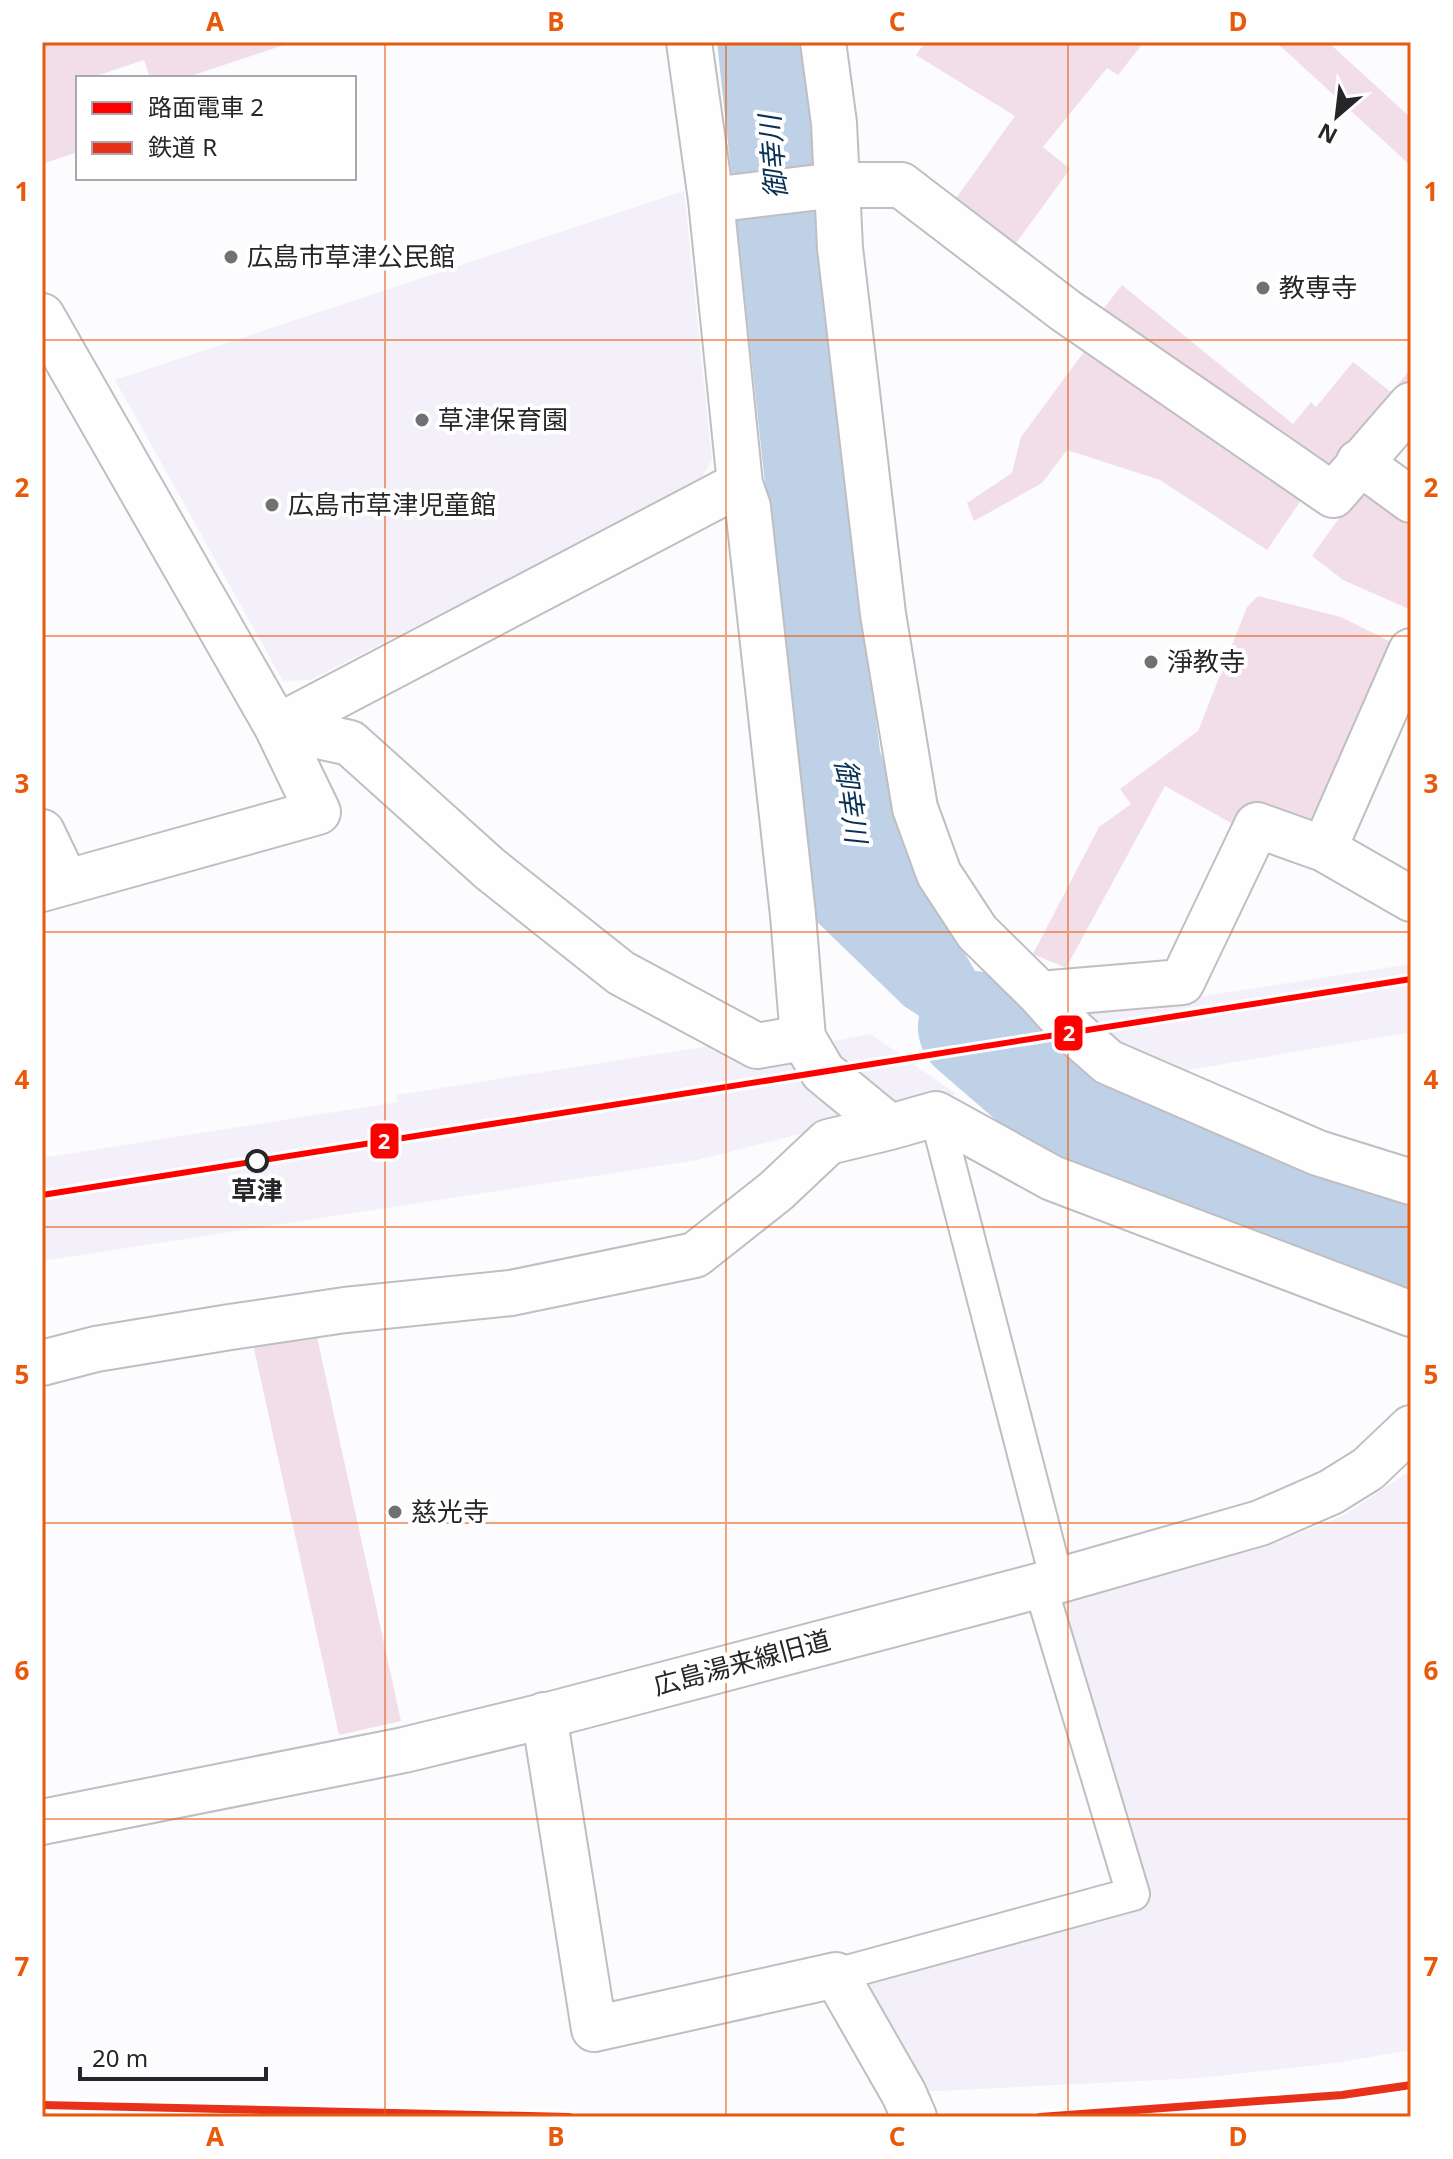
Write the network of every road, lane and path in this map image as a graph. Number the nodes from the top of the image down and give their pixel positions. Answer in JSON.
{"nodes":[{"id":1,"x":689,"y":42,"type":"edge"},
{"id":2,"x":823,"y":42,"type":"edge"},
{"id":3,"x":834,"y":186,"type":"junction"},
{"id":4,"x":718,"y":199,"type":"junction"},
{"id":5,"x":42,"y":316,"type":"edge"},
{"id":6,"x":1411,"y":405,"type":"edge"},
{"id":7,"x":1359,"y":462,"type":"junction"},
{"id":8,"x":740,"y":484,"type":"junction"},
{"id":9,"x":1411,"y":500,"type":"edge"},
{"id":10,"x":1411,"y":651,"type":"edge"},
{"id":11,"x":277,"y":727,"type":"junction"},
{"id":12,"x":42,"y":832,"type":"edge"},
{"id":13,"x":1324,"y":849,"type":"junction"},
{"id":14,"x":54,"y":886,"type":"edge"},
{"id":15,"x":1411,"y":899,"type":"edge"},
{"id":16,"x":1040,"y":994,"type":"junction"},
{"id":17,"x":803,"y":1038,"type":"junction"},
{"id":18,"x":936,"y":1114,"type":"junction"},
{"id":19,"x":890,"y":1127,"type":"junction"},
{"id":20,"x":1411,"y":1182,"type":"edge"},
{"id":21,"x":1411,"y":1314,"type":"edge"},
{"id":22,"x":42,"y":1363,"type":"edge"},
{"id":23,"x":1411,"y":1428,"type":"edge"},
{"id":24,"x":1048,"y":1583,"type":"junction"},
{"id":25,"x":544,"y":1715,"type":"junction"},
{"id":26,"x":42,"y":1822,"type":"edge"},
{"id":27,"x":836,"y":1975,"type":"junction"},
{"id":28,"x":914,"y":2117,"type":"edge"}],
"edges":[{"from":1,"to":4,"type":"street"},
{"from":2,"to":3,"type":"street"},
{"from":3,"to":4,"type":"street"},
{"from":3,"to":7,"type":"street"},
{"from":3,"to":16,"type":"street"},
{"from":4,"to":8,"type":"street"},
{"from":5,"to":11,"type":"street"},
{"from":6,"to":7,"type":"street"},
{"from":7,"to":9,"type":"street"},
{"from":8,"to":11,"type":"street"},
{"from":8,"to":17,"type":"street"},
{"from":10,"to":13,"type":"street"},
{"from":11,"to":14,"type":"street"},
{"from":11,"to":17,"type":"street"},
{"from":12,"to":14,"type":"street"},
{"from":13,"to":15,"type":"street"},
{"from":13,"to":16,"type":"street"},
{"from":16,"to":20,"type":"street"},
{"from":17,"to":19,"type":"street"},
{"from":18,"to":19,"type":"street"},
{"from":18,"to":21,"type":"street"},
{"from":18,"to":24,"type":"lane"},
{"from":19,"to":22,"type":"street"},
{"from":23,"to":24,"type":"street","name":"広島湯来線旧道"},
{"from":24,"to":25,"type":"street","name":"広島湯来線旧道"},
{"from":24,"to":27,"type":"lane"},
{"from":25,"to":26,"type":"street","name":"広島湯来線旧道"},
{"from":25,"to":27,"type":"street"},
{"from":27,"to":28,"type":"street"}]}
